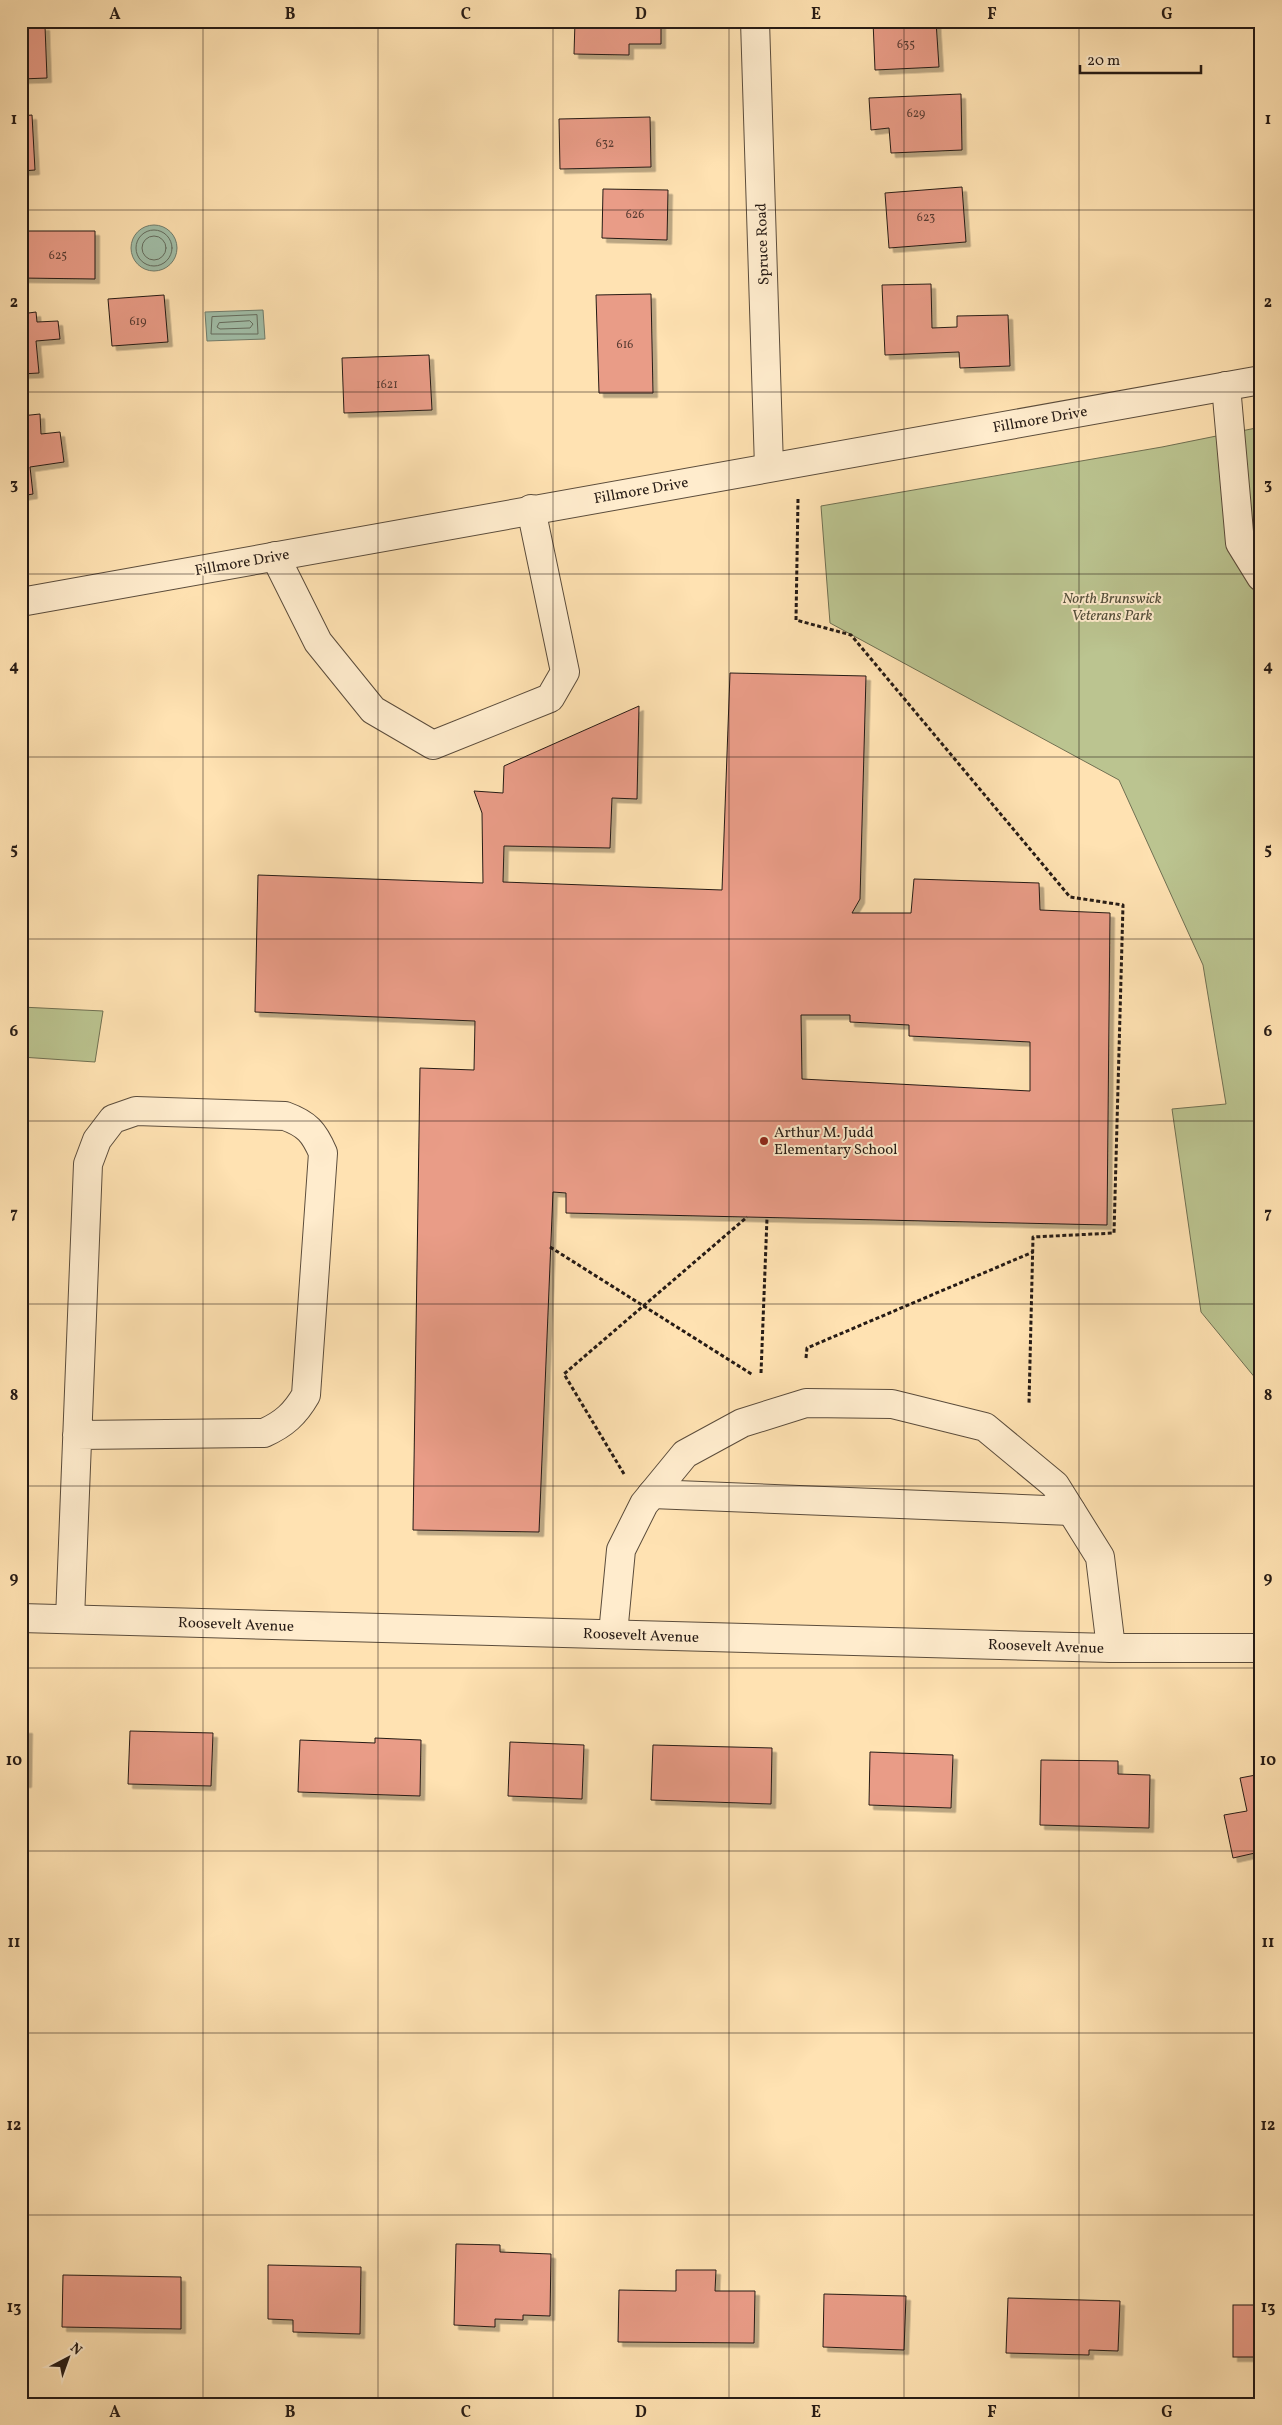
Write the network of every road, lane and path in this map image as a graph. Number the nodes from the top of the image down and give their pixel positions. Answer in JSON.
{"nodes":[{"id":1,"x":755,"y":21,"type":"edge"},
{"id":2,"x":1261,"y":380,"type":"edge"},
{"id":3,"x":1226,"y":386,"type":"junction"},
{"id":4,"x":769,"y":466,"type":"junction"},
{"id":5,"x":798,"y":494,"type":"dead end"},
{"id":6,"x":531,"y":509,"type":"junction"},
{"id":7,"x":275,"y":556,"type":"junction"},
{"id":8,"x":1261,"y":577,"type":"edge"},
{"id":9,"x":21,"y":602,"type":"edge"},
{"id":10,"x":746,"y":1217,"type":"dead end"},
{"id":11,"x":767,"y":1218,"type":"dead end"},
{"id":12,"x":550,"y":1247,"type":"dead end"},
{"id":13,"x":1033,"y":1252,"type":"junction"},
{"id":14,"x":644,"y":1306,"type":"junction"},
{"id":15,"x":806,"y":1358,"type":"dead end"},
{"id":16,"x":761,"y":1372,"type":"dead end"},
{"id":17,"x":753,"y":1375,"type":"dead end"},
{"id":18,"x":1029,"y":1403,"type":"dead end"},
{"id":19,"x":77,"y":1435,"type":"junction"},
{"id":20,"x":625,"y":1476,"type":"dead end"},
{"id":21,"x":652,"y":1494,"type":"junction"},
{"id":22,"x":1071,"y":1511,"type":"junction"},
{"id":23,"x":21,"y":1618,"type":"edge"},
{"id":24,"x":70,"y":1619,"type":"junction"},
{"id":25,"x":613,"y":1634,"type":"junction"},
{"id":26,"x":1111,"y":1648,"type":"junction"},
{"id":27,"x":1261,"y":1648,"type":"edge"}],
"edges":[{"from":1,"to":4,"type":"street","name":"Spruce Road"},
{"from":2,"to":3,"type":"street","name":"Fillmore Drive"},
{"from":3,"to":4,"type":"street","name":"Fillmore Drive"},
{"from":3,"to":8,"type":"street"},
{"from":4,"to":6,"type":"street","name":"Fillmore Drive"},
{"from":5,"to":13,"type":"path"},
{"from":6,"to":7,"type":"street","name":"Fillmore Drive"},
{"from":6,"to":7,"type":"street"},
{"from":7,"to":9,"type":"street","name":"Fillmore Drive"},
{"from":10,"to":14,"type":"path"},
{"from":11,"to":16,"type":"path"},
{"from":12,"to":14,"type":"path"},
{"from":13,"to":15,"type":"path"},
{"from":13,"to":18,"type":"path"},
{"from":14,"to":17,"type":"path"},
{"from":14,"to":20,"type":"path"},
{"from":19,"to":19,"type":"street"},
{"from":19,"to":24,"type":"street"},
{"from":21,"to":22,"type":"street"},
{"from":21,"to":22,"type":"street"},
{"from":21,"to":25,"type":"street"},
{"from":22,"to":26,"type":"street"},
{"from":23,"to":24,"type":"street","name":"Roosevelt Avenue"},
{"from":24,"to":25,"type":"street","name":"Roosevelt Avenue"},
{"from":25,"to":26,"type":"street","name":"Roosevelt Avenue"},
{"from":26,"to":27,"type":"street","name":"Roosevelt Avenue"}]}
